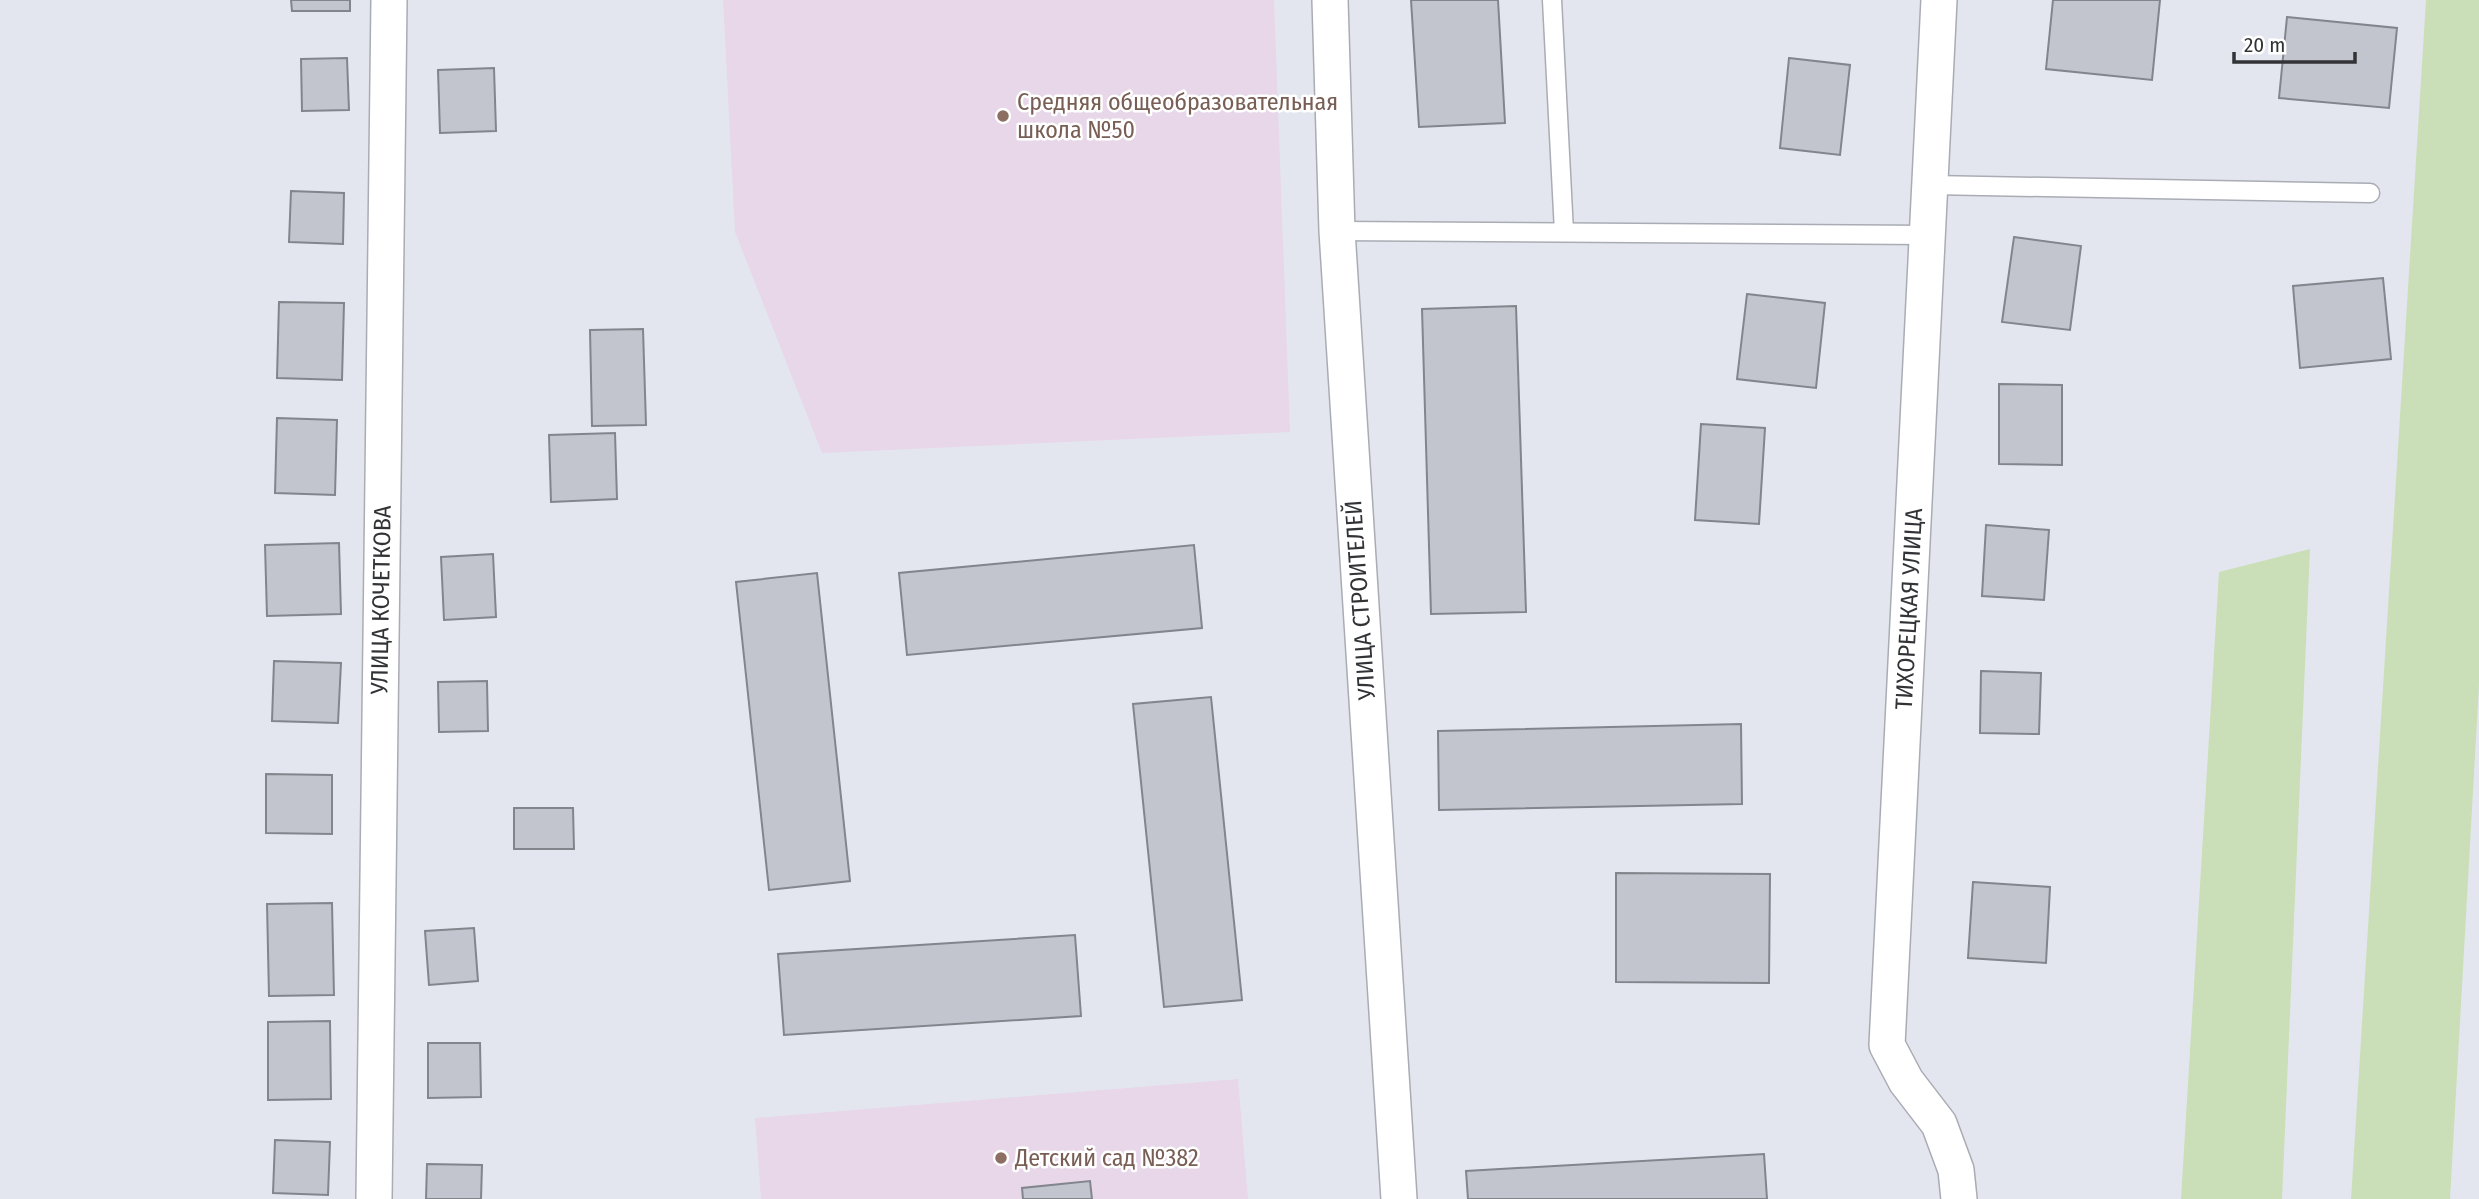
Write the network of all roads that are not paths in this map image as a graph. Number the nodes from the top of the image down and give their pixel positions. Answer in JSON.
{"nodes":[{"id":1,"x":389,"y":0,"type":"edge"},
{"id":2,"x":1330,"y":0,"type":"edge"},
{"id":3,"x":1552,"y":0,"type":"edge"},
{"id":4,"x":1939,"y":0,"type":"edge"},
{"id":5,"x":1931,"y":185,"type":"junction"},
{"id":6,"x":2370,"y":192,"type":"dead end"},
{"id":7,"x":1337,"y":231,"type":"junction"},
{"id":8,"x":1564,"y":232,"type":"junction"},
{"id":9,"x":1928,"y":235,"type":"junction"},
{"id":10,"x":374,"y":1199,"type":"edge"},
{"id":11,"x":1399,"y":1199,"type":"edge"},
{"id":12,"x":1959,"y":1199,"type":"edge"}],
"edges":[{"from":1,"to":10,"type":"street","name":"УЛИЦА КОЧЕТКОВА"},
{"from":2,"to":7,"type":"street","name":"УЛИЦА СТРОИТЕЛЕЙ"},
{"from":3,"to":8,"type":"lane"},
{"from":4,"to":5,"type":"street","name":"ТИХОРЕЦКАЯ УЛИЦА"},
{"from":5,"to":6,"type":"lane"},
{"from":5,"to":9,"type":"street","name":"ТИХОРЕЦКАЯ УЛИЦА"},
{"from":7,"to":8,"type":"lane"},
{"from":7,"to":11,"type":"street","name":"УЛИЦА СТРОИТЕЛЕЙ"},
{"from":8,"to":9,"type":"lane"},
{"from":9,"to":12,"type":"street","name":"ТИХОРЕЦКАЯ УЛИЦА"}]}
